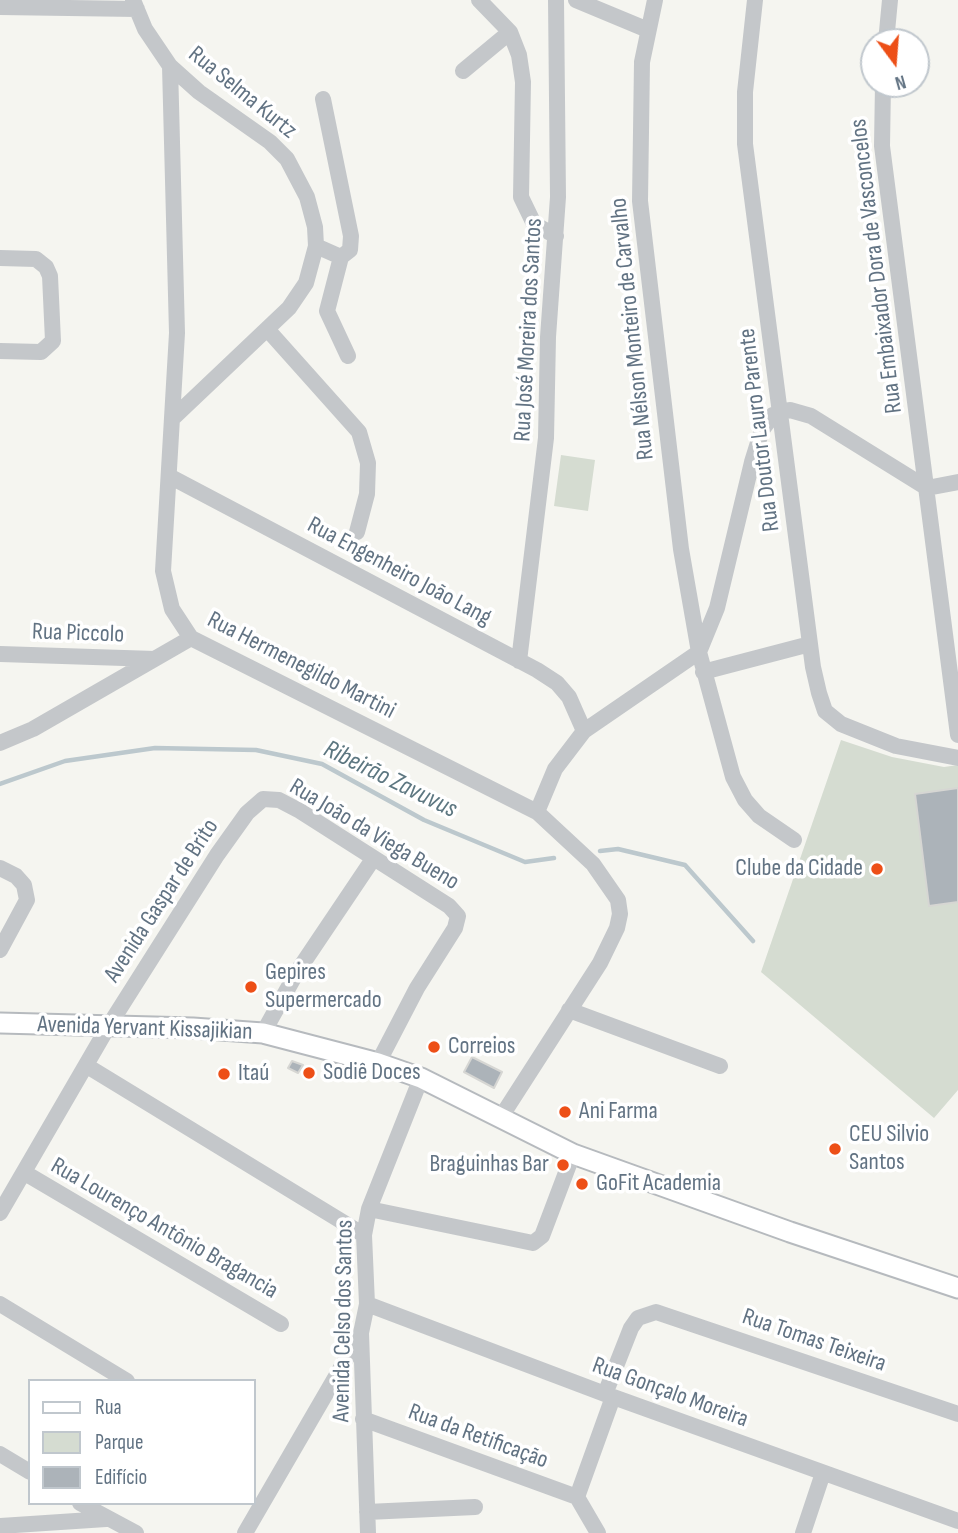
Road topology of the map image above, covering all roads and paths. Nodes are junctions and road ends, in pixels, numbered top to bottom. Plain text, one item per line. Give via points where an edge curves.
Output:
1 (479, 0) edge
2 (556, 0) edge
3 (576, 0) edge
4 (655, 0) edge
5 (755, 0) edge
6 (890, 0) edge
7 (135, 5) edge
8 (0, 7) edge
9 (887, 28) edge
10 (648, 30) junction
11 (510, 33) junction
12 (170, 66) junction
13 (463, 71) dead end
14 (883, 98) edge
15 (323, 99) dead end
16 (556, 236) junction
17 (316, 246) junction
18 (341, 257) junction
19 (0, 258) edge
20 (267, 329) junction
21 (0, 351) edge
22 (348, 356) dead end
23 (780, 411) junction
24 (172, 419) junction
25 (169, 476) junction
26 (958, 482) edge
27 (927, 488) junction
28 (357, 533) dead end
29 (191, 638) junction
30 (810, 644) junction
31 (699, 652) junction
32 (0, 654) edge
33 (155, 659) junction
34 (519, 661) junction
35 (704, 672) junction
36 (584, 732) junction
37 (958, 735) edge
38 (0, 743) edge
39 (958, 758) edge
40 (263, 799) joint
41 (537, 812) junction
42 (794, 840) dead end
43 (373, 859) junction
44 (0, 868) edge
45 (0, 950) edge
46 (569, 1010) junction
47 (0, 1023) edge
48 (108, 1027) junction
49 (263, 1033) junction
50 (378, 1063) junction
51 (87, 1066) junction
52 (720, 1066) dead end
53 (421, 1078) junction
54 (502, 1117) junction
55 (573, 1154) junction
56 (25, 1173) junction
57 (369, 1209) junction
58 (0, 1213) edge
59 (363, 1235) junction
60 (958, 1288) edge
61 (0, 1304) edge
62 (367, 1304) junction
63 (281, 1324) dead end
64 (361, 1333) junction
65 (124, 1379) edge
66 (609, 1396) junction
67 (958, 1414) edge
68 (363, 1419) junction
69 (0, 1454) edge
70 (28, 1471) edge
71 (823, 1473) junction
72 (577, 1497) junction
73 (83, 1505) edge
74 (475, 1507) dead end
75 (367, 1512) junction
76 (106, 1519) junction
77 (958, 1521) edge
78 (0, 1526) edge
79 (136, 1533) edge
80 (245, 1533) edge
81 (368, 1533) edge
82 (598, 1533) edge
83 (803, 1533) edge

1 - 11 street
2 - 16 street, Rua José Moreira dos Santos
3 - 10 street
4 - 10 street, Rua Nélson Monteiro de Carvalho
5 - 23 street, Rua Doutor Lauro Parente via 745,92 745,144
6 - 9 street
7 - 8 street
7 - 12 street, Rua Selma Kurtz
10 - 31 street, Rua Nélson Monteiro de Carvalho via 642,62 640,201 680,536
11 - 13 street
11 - 16 street via 523,82 521,197 534,224
12 - 17 street, Rua Selma Kurtz via 287,159 307,197
12 - 24 street, Rua Hermenegildo Martini via 177,322
14 - 27 street, Rua Embaixador Dora de Vasconcelos via 882,146
15 - 18 street via 351,236 350,250
16 - 34 street, Rua José Moreira dos Santos via 544,471
17 - 18 street
17 - 20 street, Rua Selma Kurtz via 306,283
18 - 22 street via 327,311
19 - 21 street via 36,259 46,267 53,341 41,352
20 - 24 street, Rua Selma Kurtz
20 - 28 street via 359,432 368,463 367,494
23 - 27 street via 811,416
23 - 30 street, Rua Doutor Lauro Parente
23 - 31 street via 762,430 716,608
24 - 25 street, Rua Hermenegildo Martini
25 - 29 street, Rua Hermenegildo Martini via 163,571 172,608
25 - 34 street, Rua Engenheiro João Lang
26 - 27 street
27 - 37 street, Rua Embaixador Dora de Vasconcelos
29 - 33 street
29 - 41 street, Rua Hermenegildo Martini
30 - 35 street
30 - 39 street, Rua Doutor Lauro Parente via 819,693 833,719 896,746
31 - 35 street, Rua Nélson Monteiro de Carvalho
31 - 36 street
32 - 33 street, Rua Piccolo
33 - 38 street
34 - 36 street, Rua Engenheiro João Lang via 557,683 569,696
35 - 42 street, Rua Nélson Monteiro de Carvalho via 733,777 745,800 759,816
36 - 41 street via 555,769
40 - 43 street, Rua João da Viega Bueno via 290,806
40 - 48 street, Avenida Gaspar de Brito via 217,855
41 - 46 street, Rua Hermenegildo Martini via 593,864 613,888 619,907 617,928
43 - 49 street via 297,972
43 - 50 street, Rua João da Viega Bueno via 456,912 455,928
44 - 45 street via 16,876 26,891 23,910
46 - 52 street
46 - 54 street, Rua Hermenegildo Martini
47 - 48 main road, Avenida Yervant Kissajikian
48 - 49 main road, Avenida Yervant Kissajikian
48 - 51 street, Avenida Gaspar de Brito
49 - 50 main road, Avenida Yervant Kissajikian
50 - 53 main road, Avenida Yervant Kissajikian
51 - 56 street, Avenida Gaspar de Brito
51 - 59 street
53 - 54 main road, Avenida Yervant Kissajikian
53 - 57 street, Avenida Celso dos Santos
54 - 55 main road, Avenida Yervant Kissajikian
55 - 57 street via 542,1236 533,1242
55 - 60 main road, Avenida Yervant Kissajikian
56 - 58 street, Avenida Gaspar de Brito
56 - 63 street, Rua Lourenço Antônio Bragancia
57 - 59 street, Avenida Celso dos Santos
59 - 62 street, Avenida Celso dos Santos
61 - 65 street
62 - 64 street, Avenida Celso dos Santos
62 - 66 street, Rua Gonçalo Moreira
64 - 68 street, Avenida Celso dos Santos
64 - 80 street
66 - 67 street, Rua Tomas Teixeira via 631,1328 638,1318 656,1311
66 - 71 street, Rua Gonçalo Moreira
66 - 72 street
68 - 72 street, Rua da Retificação
68 - 75 street, Avenida Celso dos Santos
69 - 70 street
71 - 77 street, Rua Gonçalo Moreira
71 - 83 street
72 - 82 street
73 - 76 street
74 - 75 street
75 - 81 street, Avenida Celso dos Santos
76 - 78 street
76 - 79 street

